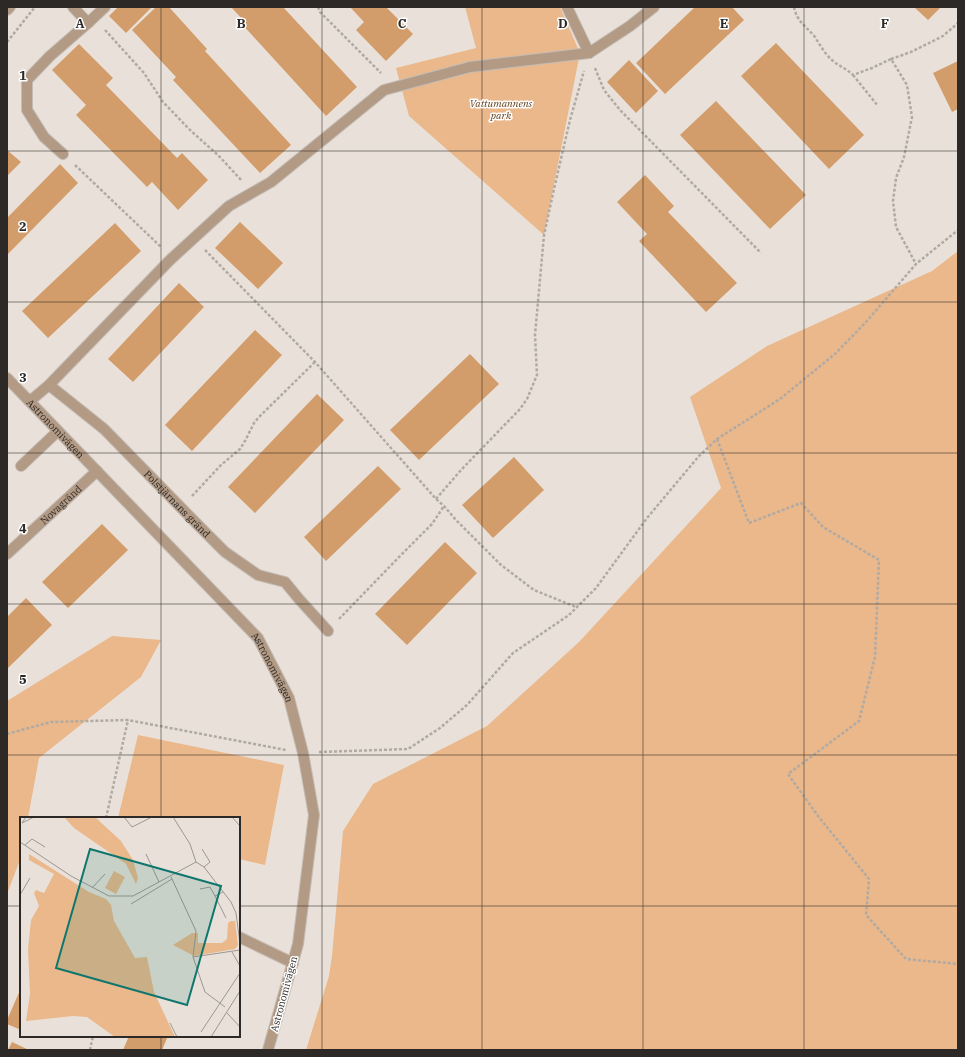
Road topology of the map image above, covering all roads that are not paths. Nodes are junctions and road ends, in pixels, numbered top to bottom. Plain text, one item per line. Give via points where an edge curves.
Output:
1 (10, 7) edge
2 (73, 7) edge
3 (105, 7) edge
4 (567, 7) edge
5 (654, 7) edge
6 (7, 10) edge
7 (88, 23) junction
8 (588, 53) junction
9 (63, 154) road end
10 (7, 378) edge
11 (49, 385) junction
12 (30, 401) junction
13 (58, 431) junction
14 (21, 466) dead end
15 (97, 471) junction
16 (7, 554) edge
17 (328, 631) road end
18 (240, 937) edge
19 (292, 963) junction
20 (268, 1050) edge

1 - 6 street
2 - 7 street
3 - 7 street
4 - 8 street
5 - 8 street
7 - 9 street via 27,80 27,110 44,137
8 - 11 street via 470,67 384,90 271,182 230,206 193,238
10 - 12 street, Astronomivägen
11 - 12 street
11 - 17 street, Polstjärnans gränd via 104,429 225,552 258,575 285,582
12 - 13 street, Astronomivägen
13 - 14 street
13 - 15 street, Astronomivägen
15 - 16 street, Novagränd
15 - 19 street, Astronomivägen via 258,638 289,698 303,753 314,815 298,944
18 - 19 street
19 - 20 street, Astronomivägen

